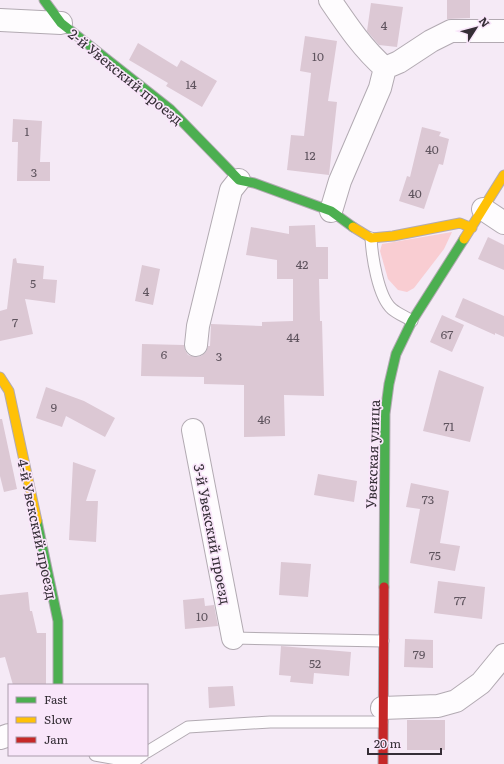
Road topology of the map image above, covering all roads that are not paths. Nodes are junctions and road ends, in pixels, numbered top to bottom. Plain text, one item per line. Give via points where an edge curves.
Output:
1 (44, 0) edge
2 (330, 0) edge
3 (0, 20) edge
4 (61, 23) junction
5 (504, 30) edge
6 (386, 68) junction
7 (504, 175) edge
8 (239, 180) junction
9 (483, 209) junction
10 (331, 211) junction
11 (504, 223) edge
12 (472, 228) junction
13 (370, 238) junction
14 (412, 320) junction
15 (196, 346) dead end
16 (0, 377) edge
17 (193, 430) dead end
18 (233, 638) joint
19 (383, 641) junction
20 (504, 655) edge
21 (58, 684) edge
22 (382, 715) junction
23 (148, 751) edge
24 (100, 756) edge
25 (142, 756) edge
26 (383, 764) edge

1 - 4 street, 2-й Увекский проезд
2 - 6 street via 358,41
3 - 4 street, 2-й Увекский проезд
4 - 8 street, 2-й Увекский проезд via 170,109
5 - 6 street via 451,31
6 - 10 street via 340,181
7 - 9 street, Увекская улица
8 - 10 street
8 - 15 street via 231,190 198,326
9 - 11 street
9 - 12 street, Увекская улица
10 - 13 street
12 - 13 street via 460,223
12 - 14 street, Увекская улица
13 - 14 lane via 381,293 392,309
14 - 19 street, Увекская улица via 396,354 385,414
16 - 21 street, 4-й Увекский проезд via 9,390 58,621
17 - 18 street, 3-й Увекский проезд
18 - 19 lane
19 - 22 street, Увекская улица
20 - 22 street via 480,684 456,701
22 - 23 lane via 188,727
22 - 26 street, Увекская улица
24 - 25 lane via 133,762

